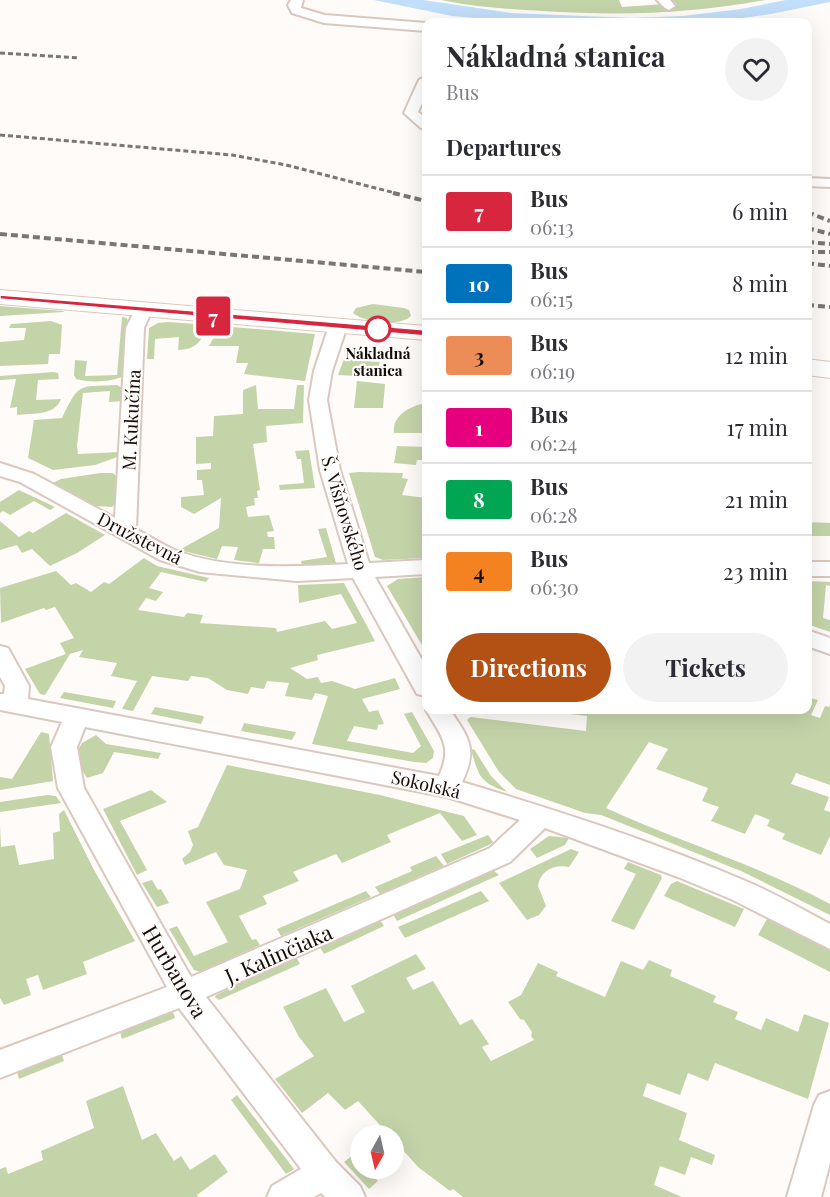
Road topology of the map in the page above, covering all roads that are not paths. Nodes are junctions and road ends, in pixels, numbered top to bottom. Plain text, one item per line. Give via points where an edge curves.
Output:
1 (297, 0) edge
2 (422, 27) edge
3 (422, 89) edge
4 (422, 122) edge
5 (812, 182) edge
6 (830, 183) edge
7 (0, 297) edge
8 (143, 310) junction
9 (338, 326) junction
10 (422, 333) edge
11 (812, 368) edge
12 (830, 370) edge
13 (0, 469) edge
14 (125, 532) junction
15 (422, 567) edge
16 (812, 569) edge
17 (830, 569) edge
18 (361, 572) junction
19 (812, 640) edge
20 (830, 646) edge
21 (0, 654) edge
22 (422, 681) edge
23 (8, 703) edge
24 (440, 714) edge
25 (77, 716) junction
26 (447, 787) junction
27 (541, 816) junction
28 (830, 937) edge
29 (185, 993) junction
30 (0, 1064) edge
31 (830, 1105) edge
32 (324, 1173) junction
33 (284, 1197) edge
34 (348, 1197) edge
35 (804, 1197) edge

1 - 2 street via 296,10 317,18
3 - 4 street via 411,113
5 - 6 street
7 - 8 street
8 - 9 street
8 - 14 street, M. Kukučína via 135,328
9 - 10 street
9 - 18 street, Š. Višňovského via 319,390 319,414 337,498
11 - 12 street
13 - 14 street, Družstevná via 27,478
14 - 18 street, Družstevná via 168,555 208,567 280,574
15 - 18 street, Družstevná
16 - 17 street
18 - 22 street, Š. Višňovského
19 - 20 street
21 - 23 street via 17,686
23 - 25 street, Sokolská
24 - 26 street via 460,750 460,762
25 - 26 street, Sokolská
25 - 29 street, Hurbanova via 64,747 71,788
26 - 27 street, Sokolská
27 - 28 street, Sokolská via 741,891
27 - 29 street, J. Kalinčiaka via 500,855
29 - 30 street, J. Kalinčiaka
29 - 32 street, Hurbanova
31 - 35 street
32 - 33 street
32 - 34 street, Hurbanova

